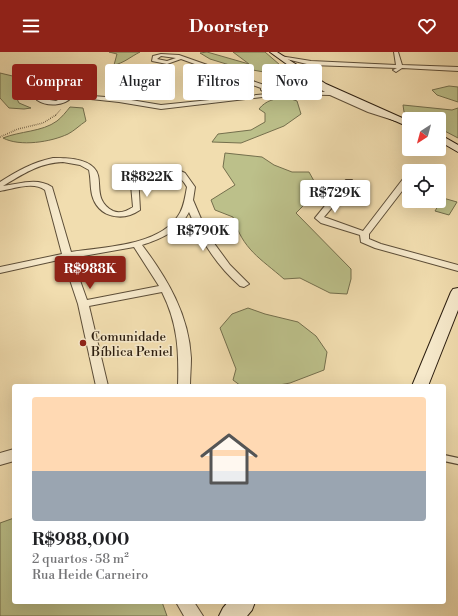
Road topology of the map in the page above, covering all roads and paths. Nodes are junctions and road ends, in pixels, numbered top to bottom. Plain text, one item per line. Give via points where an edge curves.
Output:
1 (273, 52) edge
2 (396, 52) edge
3 (177, 56) junction
4 (280, 57) junction
5 (170, 62) junction
6 (202, 64) joint
7 (286, 64) edge
8 (400, 66) junction
9 (352, 68) dead end
10 (458, 69) edge
11 (322, 86) edge
12 (322, 90) edge
13 (322, 94) edge
14 (330, 94) junction
15 (105, 99) edge
16 (42, 100) edge
17 (64, 100) edge
18 (113, 100) edge
19 (227, 100) edge
20 (59, 102) junction
21 (400, 120) joint
22 (0, 137) edge
23 (446, 141) edge
24 (458, 148) edge
25 (349, 182) dead end
26 (0, 185) edge
27 (402, 186) edge
28 (0, 189) edge
29 (189, 201) junction
30 (364, 235) junction
31 (136, 244) junction
32 (67, 256) junction
33 (458, 268) edge
34 (0, 270) edge
35 (244, 284) dead end
36 (165, 288) junction
37 (458, 292) edge
38 (83, 304) junction
39 (102, 384) edge
40 (184, 384) edge
41 (421, 384) edge
42 (12, 456) edge
43 (446, 458) edge
44 (0, 459) edge
45 (458, 461) edge
46 (185, 604) edge
47 (242, 604) edge
48 (194, 616) edge
49 (231, 616) edge

1 - 4 main road
2 - 8 street
3 - 5 street via 179,60
3 - 5 street via 161,55 154,58 158,62
3 - 6 street
4 - 7 main road
4 - 8 street via 311,63
5 - 6 street
8 - 9 street via 397,70
8 - 10 street
11 - 21 main road
12 - 14 street
13 - 14 street
14 - 21 street via 370,112
15 - 20 street
16 - 20 street
17 - 20 street
18 - 19 street via 161,107
20 - 22 path via 63,106 49,121 21,128
23 - 24 main road
25 - 30 street via 319,218
26 - 29 street via 32,165 45,161 69,161 91,168 96,196 102,208 114,215 128,214 137,208 134,174 144,169 162,169 179,173 191,187
27 - 30 street
28 - 32 street via 35,184 48,188
29 - 31 street via 176,224 157,236
29 - 35 street via 198,227 225,268
30 - 33 street via 366,242
31 - 32 street
31 - 36 street via 155,268
32 - 34 street
32 - 38 street
36 - 38 street
36 - 40 street via 183,335 186,356
37 - 41 main road
38 - 39 street
42 - 44 street
43 - 45 lane
46 - 48 street
47 - 49 main road

